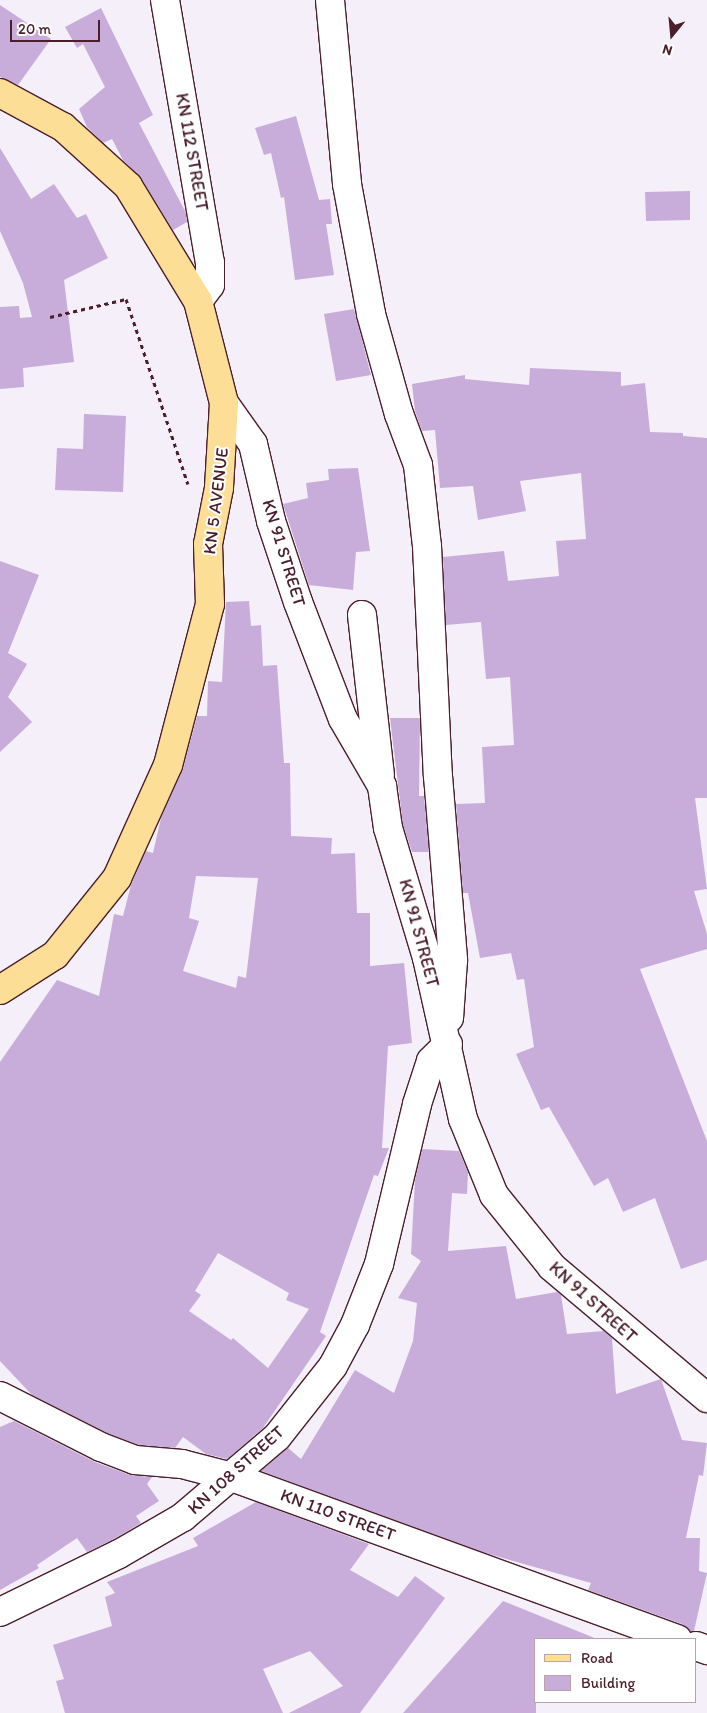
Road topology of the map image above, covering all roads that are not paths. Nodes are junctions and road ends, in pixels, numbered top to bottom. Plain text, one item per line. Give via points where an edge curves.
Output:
1 (166, 0) edge
2 (330, 0) edge
3 (0, 93) edge
4 (198, 301) junction
5 (224, 403) junction
6 (362, 615) dead end
7 (382, 786) junction
8 (0, 990) edge
9 (448, 1044) junction
10 (0, 1396) edge
11 (707, 1398) edge
12 (232, 1477) junction
13 (0, 1612) edge
14 (674, 1638) edge

1 - 4 street, KN 112 STREET via 210,263 210,285
2 - 9 street via 347,184 371,314 399,414 418,465 427,546 438,776 453,960
3 - 4 main road, KN 5 AVENUE via 63,127 128,186
4 - 5 main road, KN 5 AVENUE
5 - 7 street, KN 91 STREET via 253,444 271,521 298,602 343,719
5 - 8 main road, KN 5 AVENUE via 219,488 208,544 210,604 168,765 117,878 55,955
6 - 7 street
7 - 9 street, KN 91 STREET via 388,828 412,901
9 - 11 street, KN 91 STREET via 463,1119 494,1195 552,1267
9 - 12 street, KN 108 STREET via 432,1061 417,1104 379,1264 355,1325 333,1366 277,1437
10 - 12 street, KN 110 STREET via 101,1447 136,1460 182,1464
12 - 13 street, KN 108 STREET via 183,1517 119,1554
12 - 14 street, KN 110 STREET

